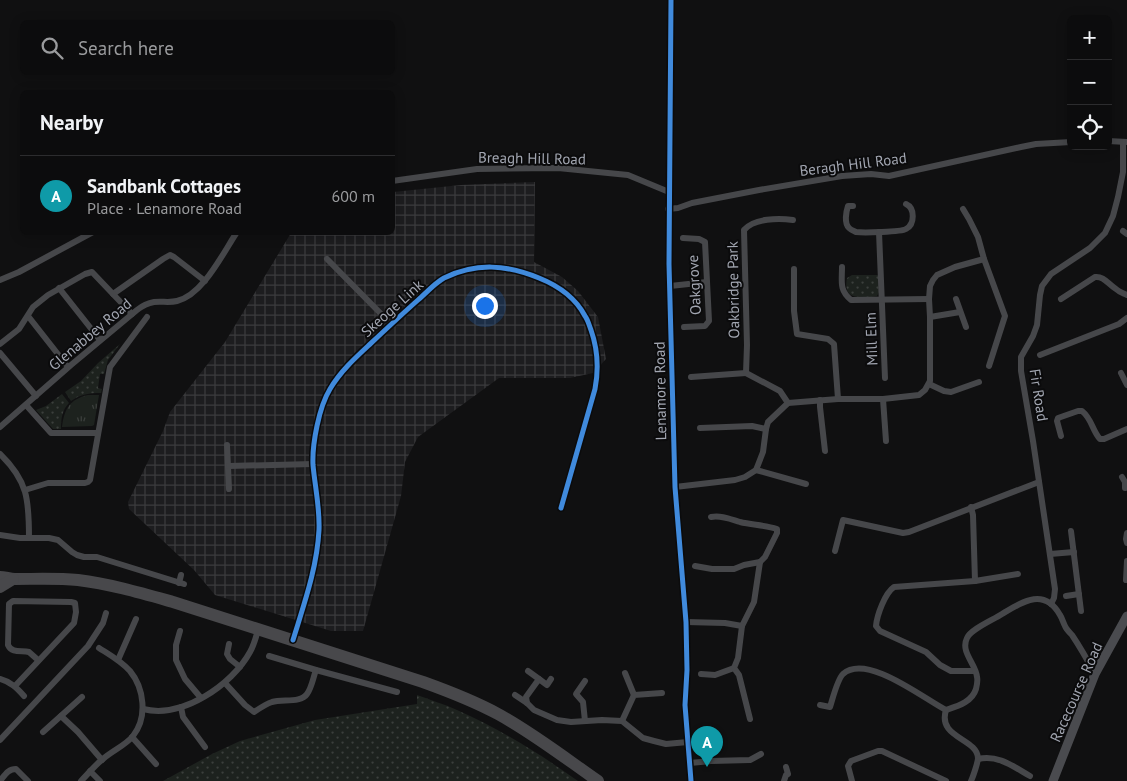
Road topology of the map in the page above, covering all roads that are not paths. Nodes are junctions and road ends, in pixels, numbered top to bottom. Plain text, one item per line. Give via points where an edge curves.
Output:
1 (671, 0) edge
2 (1112, 141) edge
3 (1067, 142) edge
4 (1125, 142) edge
5 (395, 181) edge
6 (669, 192) junction
7 (906, 204) dead end
8 (854, 206) dead end
9 (963, 208) dead end
10 (668, 209) junction
11 (793, 220) dead end
12 (879, 232) junction
13 (87, 235) edge
14 (236, 235) edge
15 (684, 238) dead end
16 (327, 259) dead end
17 (984, 259) junction
18 (842, 267) dead end
19 (794, 269) dead end
20 (0, 280) edge
21 (205, 281) junction
22 (707, 282) junction
23 (670, 286) junction
24 (59, 288) junction
25 (113, 294) junction
26 (1127, 295) edge
27 (928, 299) junction
28 (956, 299) dead end
29 (1061, 299) dead end
30 (882, 300) junction
31 (960, 312) junction
32 (132, 314) junction
33 (28, 316) junction
34 (930, 316) junction
35 (147, 318) dead end
36 (1127, 318) edge
37 (391, 324) junction
38 (966, 326) dead end
39 (684, 327) dead end
40 (100, 340) junction
41 (0, 344) edge
42 (0, 353) edge
43 (1040, 355) dead end
44 (989, 366) dead end
45 (68, 367) junction
46 (746, 372) junction
47 (1121, 373) dead end
48 (691, 377) dead end
49 (885, 378) dead end
50 (979, 382) dead end
51 (929, 384) junction
52 (1127, 385) edge
53 (36, 396) junction
54 (838, 399) junction
55 (883, 399) junction
56 (820, 400) junction
57 (788, 403) junction
58 (26, 405) junction
59 (2, 422) edge
60 (700, 428) dead end
61 (766, 429) junction
62 (1127, 429) edge
63 (98, 433) junction
64 (1061, 436) dead end
65 (886, 441) dead end
66 (227, 445) dead end
67 (825, 451) dead end
68 (0, 454) edge
69 (313, 464) junction
70 (228, 466) junction
71 (756, 470) junction
72 (1039, 482) junction
73 (806, 484) dead end
74 (675, 487) junction
75 (229, 489) dead end
76 (25, 490) junction
77 (560, 508) dead end
78 (971, 508) junction
79 (712, 517) dead end
80 (1071, 531) dead end
81 (1127, 533) edge
82 (0, 536) edge
83 (28, 538) junction
84 (1127, 543) edge
85 (835, 551) dead end
86 (1074, 552) junction
87 (1050, 554) junction
88 (1127, 561) edge
89 (760, 562) junction
90 (695, 566) dead end
91 (1018, 574) dead end
92 (181, 575) dead end
93 (0, 577) edge
94 (13, 580) junction
95 (975, 580) junction
96 (1126, 580) edge
97 (0, 587) edge
98 (1079, 594) junction
99 (1066, 596) dead end
100 (1051, 604) junction
101 (1081, 611) dead end
102 (106, 613) dead end
103 (1127, 616) edge
104 (136, 620) dead end
105 (686, 622) junction
106 (742, 626) junction
107 (258, 630) junction
108 (180, 631) dead end
109 (293, 640) junction
110 (229, 644) dead end
111 (99, 648) dead end
112 (269, 656) dead end
113 (38, 660) junction
114 (118, 660) junction
115 (240, 667) junction
116 (734, 668) junction
117 (316, 670) junction
118 (528, 671) dead end
119 (975, 672) junction
120 (625, 673) dead end
121 (701, 674) dead end
122 (1095, 674) junction
123 (0, 678) edge
124 (539, 679) junction
125 (551, 680) dead end
126 (585, 681) dead end
127 (225, 683) junction
128 (14, 686) junction
129 (397, 692) dead end
130 (662, 693) dead end
131 (515, 695) dead end
132 (634, 695) junction
133 (24, 696) dead end
134 (82, 697) dead end
135 (201, 698) junction
136 (527, 702) junction
137 (820, 705) dead end
138 (181, 707) junction
139 (143, 709) junction
140 (946, 710) junction
141 (61, 716) junction
142 (750, 719) dead end
143 (586, 721) junction
144 (622, 721) junction
145 (44, 732) dead end
146 (132, 737) junction
147 (0, 740) edge
148 (688, 742) junction
149 (205, 747) dead end
150 (761, 754) dead end
151 (978, 759) junction
152 (102, 760) junction
153 (690, 763) junction
154 (156, 764) dead end
155 (786, 767) dead end
156 (90, 771) junction
157 (1030, 776) dead end
158 (0, 781) edge
159 (28, 781) edge
160 (81, 781) edge
161 (100, 781) edge
162 (598, 781) edge
163 (691, 781) edge
164 (784, 781) edge
165 (852, 781) edge
166 (946, 781) edge
167 (971, 781) edge
168 (1053, 781) edge

1 - 6 street, Lenamore Road
2 - 4 street
3 - 10 street, Beragh Hill Road via 1013,148 889,176 842,176
4 - 72 street, Fir Road via 1118,197 1105,234 1051,274 1042,286 1035,330 1021,357
5 - 6 street, Breagh Hill Road via 477,169 558,168 628,175
6 - 10 street, Lenamore Road
7 - 12 street via 912,207 911,225 902,231
8 - 12 street via 848,206 846,222 849,228 854,232
9 - 17 street via 978,237
10 - 23 street, Lenamore Road
11 - 46 street, Oakbridge Park via 761,221 744,230
12 - 30 street, Mill Elm
13 - 20 street
14 - 21 street, Glenabbey Road
15 - 22 street, Oakgrove via 705,242
16 - 37 street
17 - 27 street via 938,275 930,286
17 - 44 street via 1005,316
18 - 30 street, Mill Elm via 842,286 851,300
19 - 54 street via 797,334 828,339 834,344
21 - 25 street via 170,256
21 - 32 street, Glenabbey Road via 182,300 149,303
22 - 23 street
22 - 39 street, Oakgrove via 709,321 705,326
23 - 74 street, Lenamore Road
24 - 25 street via 92,272
24 - 33 street via 33,307
24 - 40 street
25 - 32 street
26 - 29 street via 1099,276
27 - 30 street, Mill Elm
27 - 34 street
28 - 31 street
30 - 49 street, Mill Elm
31 - 34 street
31 - 38 street
32 - 40 street, Glenabbey Road
33 - 41 street
33 - 45 street
34 - 51 street
35 - 63 street via 111,364
36 - 43 street
37 - 69 street, Skeoge Link via 347,366 330,390 316,433
37 - 77 street, Skeoge Link via 442,279 474,268 497,267 524,272 553,284 572,297 586,317 593,336 598,373
40 - 45 street, Glenabbey Road
42 - 53 street
45 - 53 street, Glenabbey Road
46 - 48 street
46 - 57 street via 780,391
47 - 52 street
50 - 51 street via 951,392
51 - 55 street via 919,395
53 - 58 street, Glenabbey Road
54 - 55 street
54 - 56 street
55 - 65 street
56 - 57 street
56 - 67 street
57 - 61 street via 768,422
58 - 59 street, Glenabbey Road
58 - 63 street via 51,433
60 - 61 street via 752,426
61 - 71 street via 763,452
62 - 64 street via 1100,439 1088,415 1078,411 1058,418
63 - 76 street via 88,482 48,483
66 - 70 street
68 - 76 street
69 - 70 street
69 - 109 street, Skeoge Link via 319,529 311,584
70 - 75 street
71 - 73 street
71 - 74 street via 735,480
72 - 78 street
72 - 87 street, Fir Road
74 - 105 street, Lenamore Road
76 - 83 street
78 - 85 street via 909,532 843,520
78 - 95 street
79 - 89 street via 777,529
80 - 86 street
81 - 84 street
82 - 83 street
83 - 92 street via 58,540 78,555 97,557 182,583
86 - 87 street
86 - 98 street
87 - 100 street, Fir Road via 1055,589
88 - 96 street
89 - 90 street via 734,569
89 - 106 street via 754,602
91 - 95 street
93 - 94 highway
94 - 97 highway
94 - 107 highway via 45,578 100,583 173,602
95 - 119 street via 894,586 889,590 876,626 880,631 926,652 951,671
98 - 99 street
98 - 101 street
100 - 119 street via 1046,600 1027,600 967,636 968,657
100 - 122 street
102 - 147 street via 88,646
103 - 122 street, Racecourse Road
104 - 114 street
105 - 106 street
105 - 148 street, Lenamore Road
106 - 116 street
107 - 109 highway
107 - 115 street via 252,650
108 - 135 street via 176,660 184,679
109 - 162 highway via 423,682 498,713
110 - 115 street via 227,654
111 - 114 street
112 - 117 street
113 - 113 street via 29,652 10,649 9,604 13,601 75,603 74,623
113 - 128 street
114 - 139 street via 138,683
115 - 127 street
116 - 121 street via 715,675
116 - 142 street via 739,675
117 - 127 street via 306,695 300,699 271,702 254,712
117 - 129 street
118 - 124 street
119 - 140 street via 978,678 975,692 968,701
120 - 132 street
122 - 168 street, Racecourse Road
123 - 128 street
124 - 125 street via 547,685
124 - 136 street via 526,697
126 - 143 street via 576,694 584,702
127 - 135 street
128 - 133 street
130 - 132 street
131 - 136 street
132 - 144 street
134 - 141 street
135 - 138 street
136 - 143 street via 534,710 557,720
137 - 140 street via 830,707 843,674 858,669 880,673
138 - 139 street via 152,712
138 - 149 street via 183,717
139 - 146 street
140 - 151 street via 944,715 948,727 972,747
141 - 145 street
141 - 152 street
143 - 144 street
144 - 148 street via 643,738 666,744
146 - 152 street
146 - 154 street
148 - 153 street, Lenamore Road
150 - 153 street via 750,760
151 - 157 street via 997,758
151 - 167 street
152 - 156 street
153 - 163 street, Lenamore Road
155 - 164 street via 788,774
156 - 160 street
156 - 161 street
158 - 159 street via 11,769 16,769
165 - 166 street via 848,766 851,761 882,752

